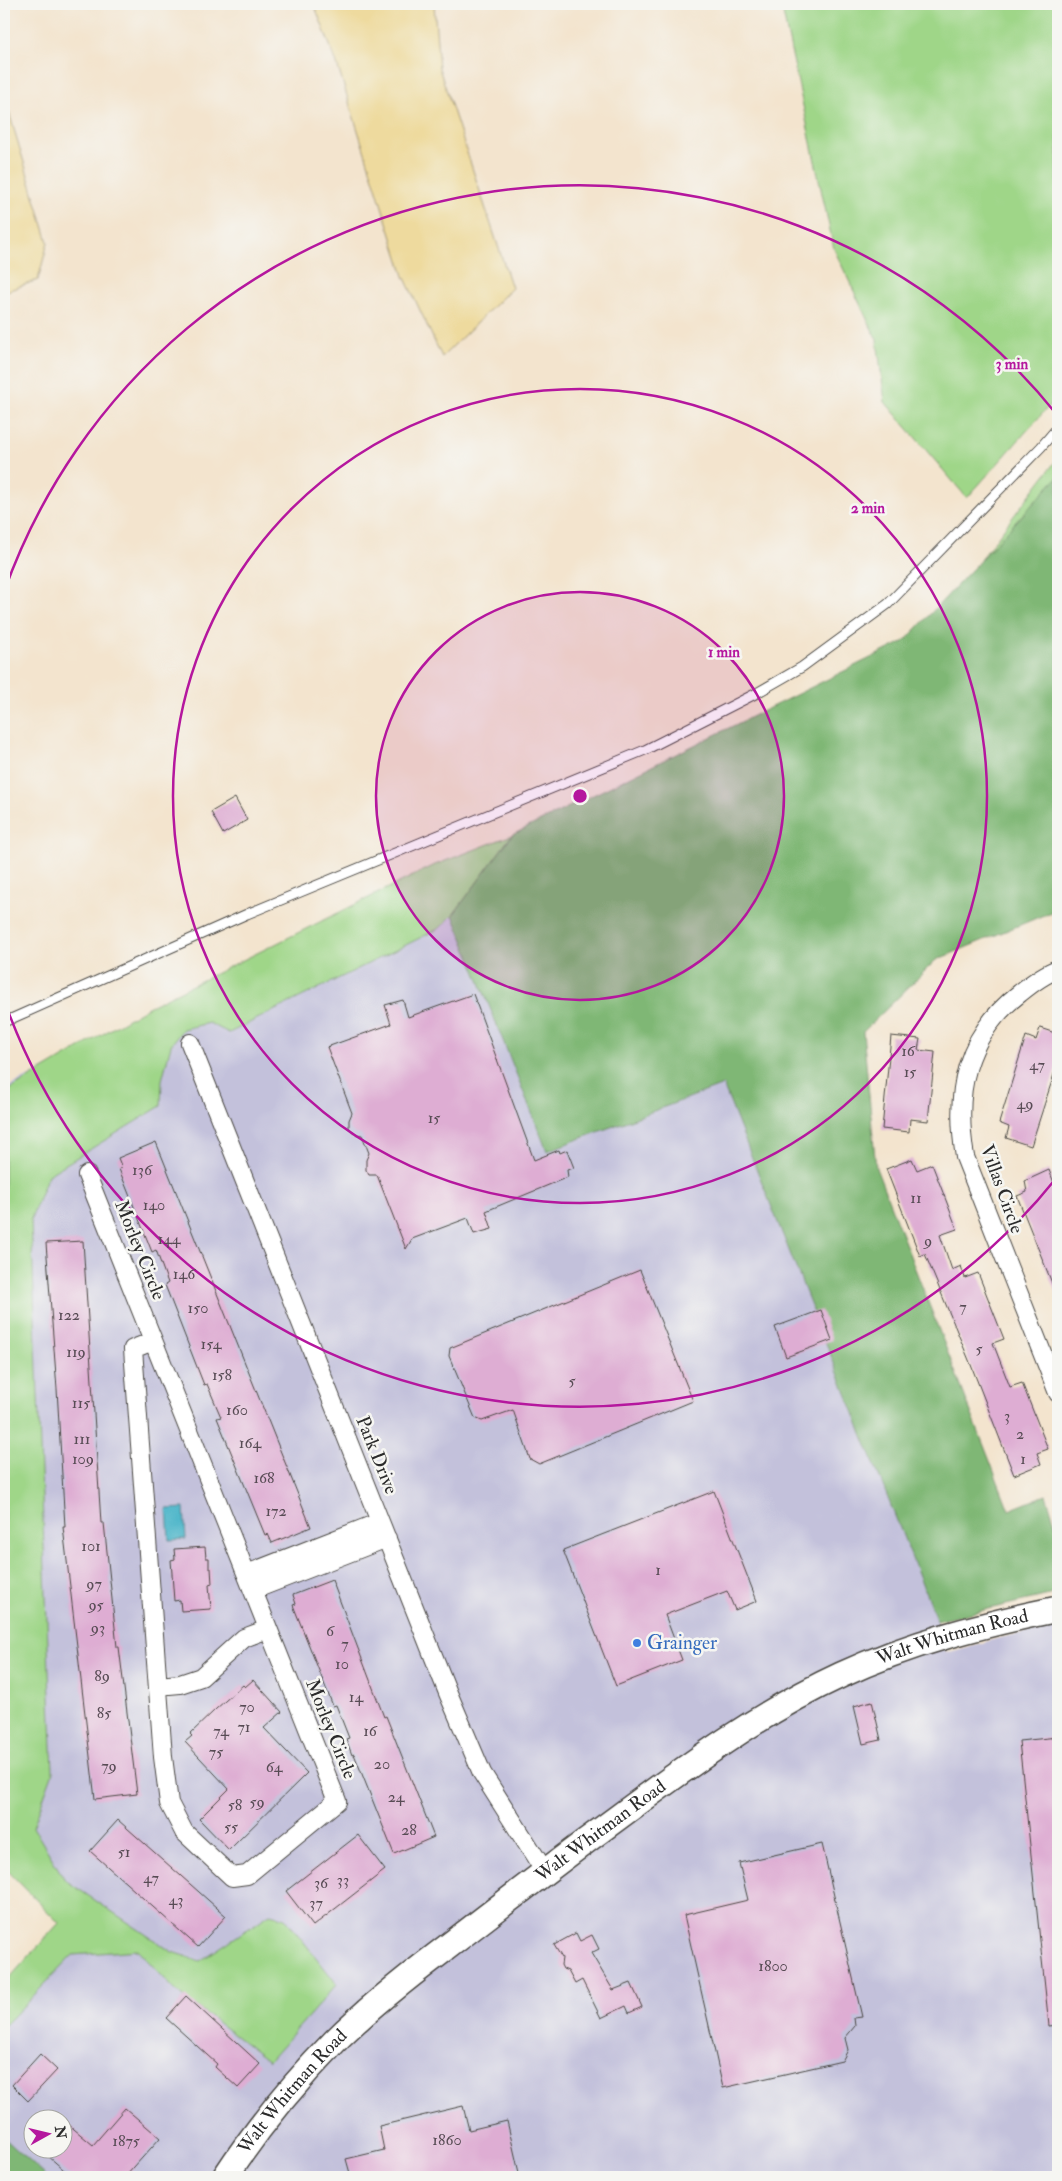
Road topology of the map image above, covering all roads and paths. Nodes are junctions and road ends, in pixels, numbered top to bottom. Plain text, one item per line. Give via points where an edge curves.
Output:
1 (1058, 427) edge
2 (1058, 969) edge
3 (4, 1022) edge
4 (190, 1043) dead end
5 (87, 1175) dead end
6 (153, 1341) junction
7 (1051, 1353) edge
8 (1058, 1393) edge
9 (383, 1530) junction
10 (250, 1582) junction
11 (1058, 1609) edge
12 (268, 1629) junction
13 (158, 1686) junction
14 (545, 1872) junction
15 (225, 2177) edge

1 - 3 lane via 888,604 802,667 755,694 645,750 247,914
2 - 7 street, Villas Circle via 1008,1002 986,1026 972,1053 960,1106 965,1157
4 - 9 street, Park Drive
5 - 6 street, Morley Circle
6 - 10 street, Morley Circle
6 - 13 street, Morley Circle via 133,1349
7 - 8 street, Villas Circle
9 - 10 street
9 - 14 street, Park Drive via 482,1773
10 - 12 street, Morley Circle
11 - 14 main road, Walt Whitman Road via 949,1634 884,1657 800,1696 735,1733
12 - 13 street via 244,1638 201,1677 180,1684
12 - 13 street, Morley Circle via 337,1801 247,1875 232,1877 225,1871 184,1832 169,1803
14 - 15 main road, Walt Whitman Road via 386,1994 335,2041 276,2107

